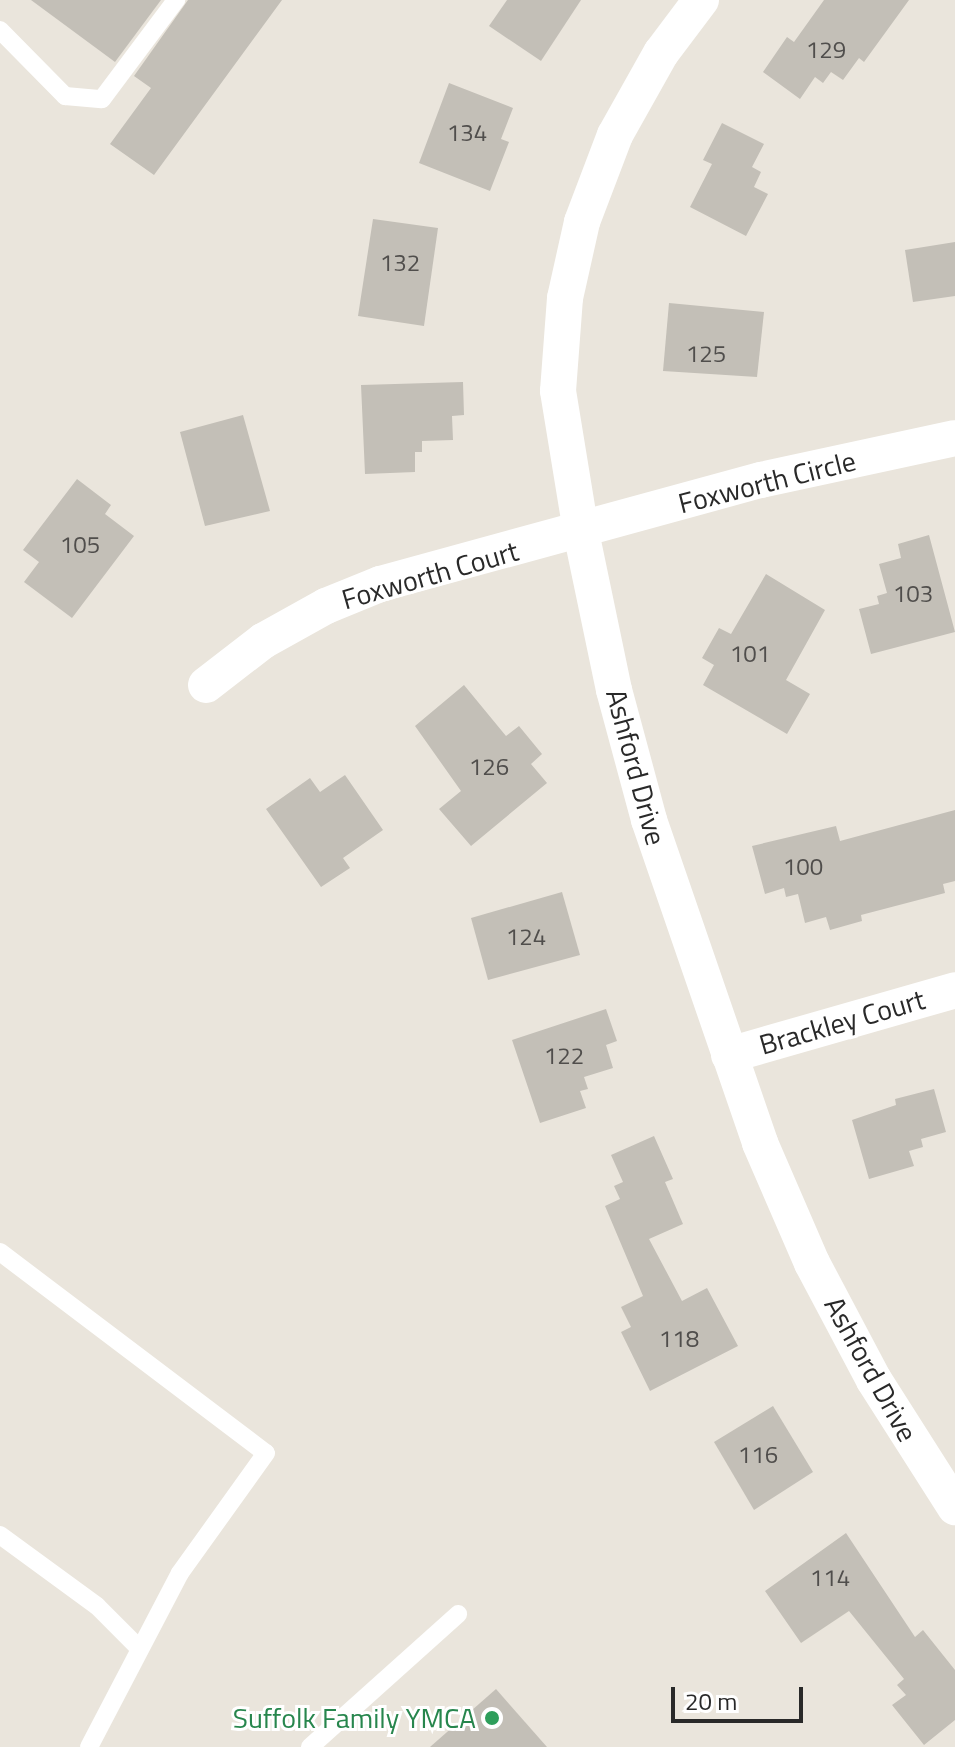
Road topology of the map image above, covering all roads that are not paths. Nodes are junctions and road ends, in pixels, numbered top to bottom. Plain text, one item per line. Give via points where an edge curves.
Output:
1 (176, 0) edge
2 (701, 0) edge
3 (0, 30) edge
4 (955, 438) edge
5 (581, 532) junction
6 (206, 685) dead end
7 (955, 990) edge
8 (729, 1055) junction
9 (0, 1252) edge
10 (955, 1507) edge
11 (0, 1535) edge
12 (458, 1614) dead end
13 (138, 1647) junction
14 (89, 1747) edge
15 (310, 1747) edge

1 - 3 lane via 102,99 65,96
2 - 5 street, Ashford Drive via 661,53 615,135 582,222 565,298 558,391
4 - 5 street, Foxworth Circle via 761,480
5 - 6 street, Foxworth Court via 380,584 340,600 263,641
5 - 8 street, Ashford Drive via 614,690 649,820
7 - 8 street, Brackley Court
8 - 10 street, Ashford Drive via 812,1263 874,1380
9 - 13 lane via 266,1453 180,1573
11 - 13 lane via 97,1606
12 - 15 lane
13 - 14 lane

